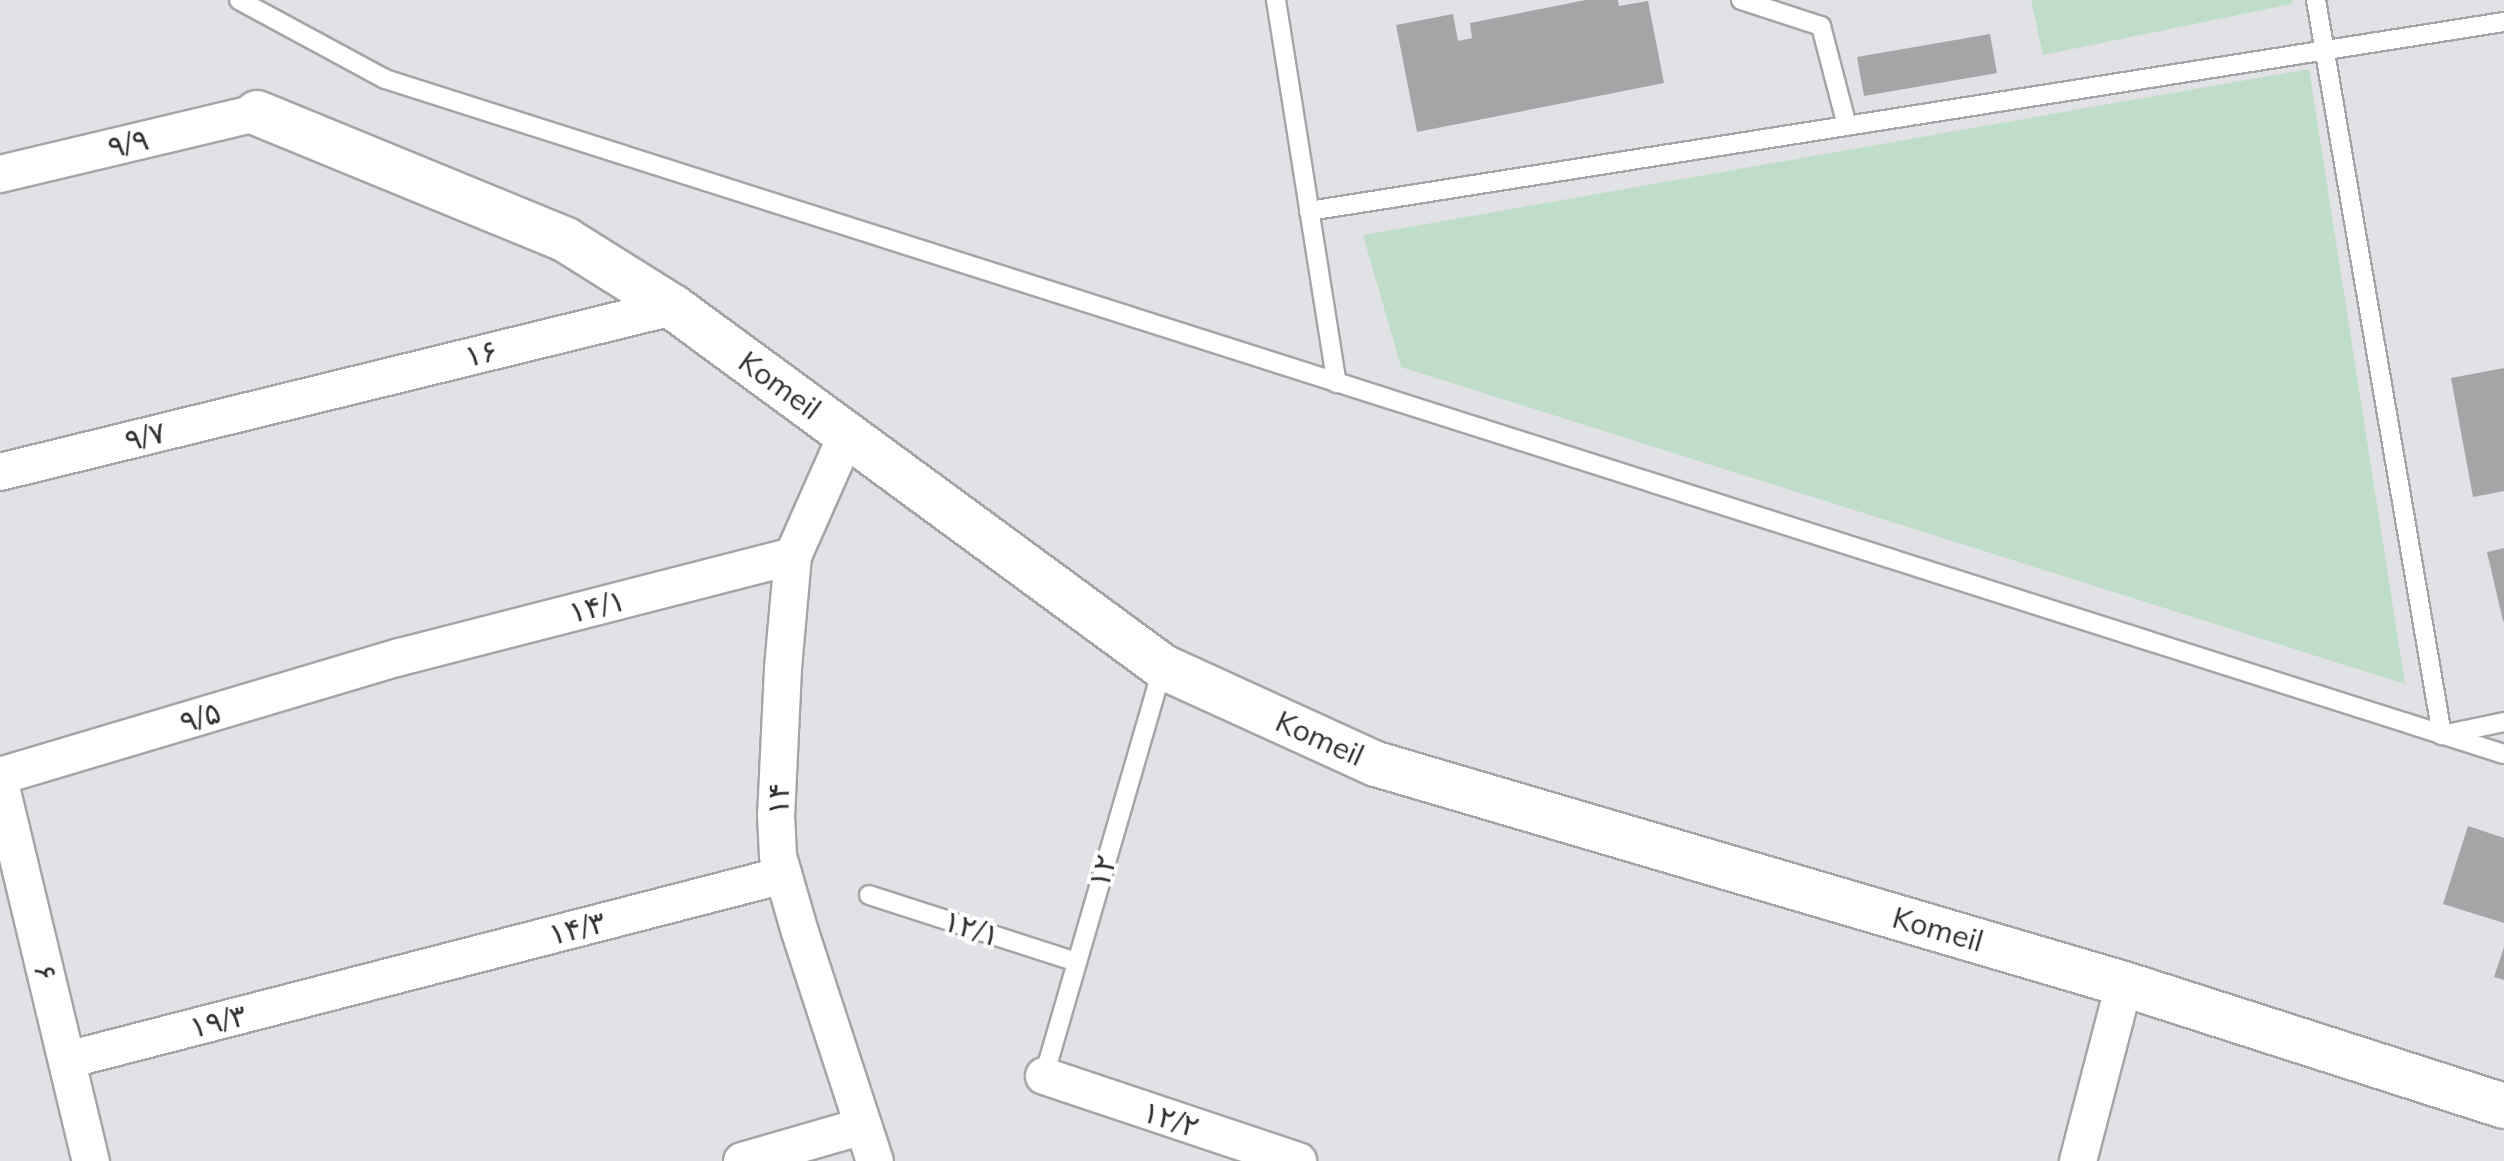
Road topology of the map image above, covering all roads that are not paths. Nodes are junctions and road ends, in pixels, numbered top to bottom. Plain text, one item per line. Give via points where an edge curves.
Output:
1 (239, 0) edge
2 (1276, 0) edge
3 (1741, 0) edge
4 (2316, 0) edge
5 (2504, 22) edge
6 (2324, 49) junction
7 (257, 113) joint
8 (1847, 126) junction
9 (0, 174) edge
10 (1309, 211) junction
11 (673, 307) junction
12 (1337, 383) junction
13 (289, 399) joint
14 (847, 434) junction
15 (0, 472) edge
16 (793, 556) junction
17 (400, 657) joint
18 (1163, 667) junction
19 (2504, 722) edge
20 (2442, 735) junction
21 (2504, 754) edge
22 (0, 776) edge
23 (0, 783) edge
24 (784, 875) junction
25 (869, 895) dead end
26 (15, 910) edge
27 (1076, 962) junction
28 (370, 982) joint
29 (2124, 984) junction
30 (67, 1060) junction
31 (1044, 1076) joint
32 (2504, 1106) edge
33 (863, 1126) junction
34 (91, 1161) edge
35 (742, 1161) edge
36 (875, 1161) edge
37 (1298, 1161) edge
38 (2078, 1161) edge

1 - 12 lane via 385,79
2 - 10 lane
3 - 8 lane via 1821,26
4 - 6 lane
5 - 6 lane
6 - 8 lane
6 - 20 lane
7 - 9 street, ۹/۹
7 - 11 street, Komeil via 566,240
8 - 10 lane
10 - 12 lane
11 - 13 street, ۱۶
11 - 14 street, Komeil
12 - 20 lane
13 - 15 street, ۹/۷
14 - 16 street, ۱۴
14 - 18 street, Komeil
16 - 17 street, ۱۴/۱
16 - 24 street, ۱۴ via 776,815
17 - 22 street, ۹/۵
18 - 27 lane, ۱۲
18 - 29 street, Komeil via 1376,764
19 - 20 lane
20 - 21 lane
23 - 26 street, ۶
24 - 28 street, ۱۴/۳
24 - 33 street, ۱۴
25 - 27 lane, ۱۲/۱
26 - 30 street, ۶
27 - 31 lane, ۱۲
28 - 30 street, ۱۹/۳
29 - 32 street, Komeil
29 - 38 street
30 - 34 street, ۶
31 - 37 street, ۱۲/۲
33 - 35 street
33 - 36 street, ۱۴

